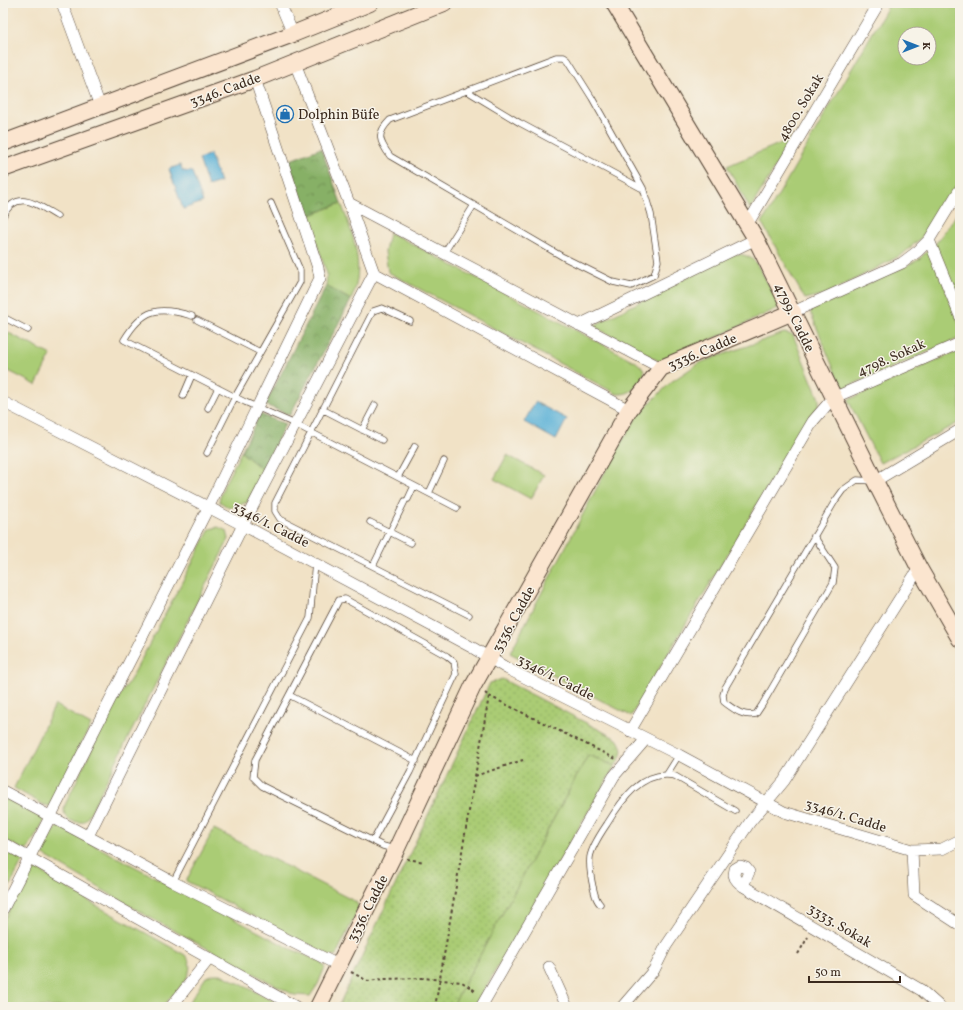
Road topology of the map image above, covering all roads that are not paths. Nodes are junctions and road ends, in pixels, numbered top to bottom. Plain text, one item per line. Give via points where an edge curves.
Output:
1 (62, 3) edge
2 (280, 3) edge
3 (370, 3) edge
4 (444, 3) edge
5 (614, 3) edge
6 (879, 3) edge
7 (293, 34) junction
8 (295, 63) junction
9 (254, 79) junction
10 (467, 91) junction
11 (100, 106) junction
12 (3, 142) edge
13 (3, 169) edge
14 (643, 188) junction
15 (960, 189) edge
16 (271, 203) dead end
17 (349, 203) junction
18 (474, 205) junction
19 (3, 216) edge
20 (57, 216) dead end
21 (747, 225) junction
22 (756, 239) junction
23 (929, 240) junction
24 (444, 253) junction
25 (374, 273) junction
26 (793, 312) junction
27 (960, 316) edge
28 (3, 317) edge
29 (410, 321) dead end
30 (579, 325) junction
31 (28, 330) dead end
32 (960, 343) edge
33 (260, 352) junction
34 (661, 368) junction
35 (192, 375) junction
36 (218, 388) junction
37 (183, 396) dead end
38 (235, 396) junction
39 (834, 398) junction
40 (3, 402) edge
41 (375, 405) dead end
42 (256, 406) junction
43 (208, 408) dead end
44 (322, 409) junction
45 (629, 410) junction
46 (295, 424) junction
47 (362, 430) junction
48 (960, 430) edge
49 (310, 432) junction
50 (382, 440) dead end
51 (415, 446) dead end
52 (207, 453) dead end
53 (444, 461) dead end
54 (398, 477) junction
55 (875, 482) junction
56 (414, 486) junction
57 (429, 493) junction
58 (208, 508) junction
59 (457, 508) dead end
60 (370, 522) dead end
61 (243, 525) junction
62 (390, 532) junction
63 (814, 536) junction
64 (411, 543) dead end
65 (314, 563) junction
66 (373, 566) junction
67 (919, 568) junction
68 (469, 615) dead end
69 (960, 639) edge
70 (491, 658) junction
71 (289, 695) junction
72 (630, 731) junction
73 (646, 739) junction
74 (679, 755) junction
75 (416, 761) junction
76 (668, 774) junction
77 (3, 791) edge
78 (766, 803) junction
79 (735, 811) dead end
80 (51, 816) junction
81 (88, 836) junction
82 (960, 840) edge
83 (373, 841) junction
84 (3, 843) edge
85 (396, 850) junction
86 (912, 850) junction
87 (30, 857) junction
88 (173, 882) junction
89 (743, 886) dead end
90 (600, 904) dead end
91 (3, 909) edge
92 (960, 925) edge
93 (209, 959) junction
94 (338, 965) junction
95 (549, 966) dead end
96 (484, 1003) edge
97 (171, 1007) edge
98 (296, 1007) edge
99 (318, 1007) edge
100 (567, 1007) edge
101 (622, 1007) edge
102 (940, 1007) edge

1 - 11 street
2 - 7 street
3 - 7 street, 3346. Cadde
4 - 8 street, 3346. Cadde
5 - 21 street, 4799. Cadde
6 - 21 street, 4800. Sokak
7 - 11 street, 3346. Cadde
8 - 9 street, 3346. Cadde
8 - 17 street
9 - 13 street, 3346. Cadde
9 - 42 street via 320,278
10 - 14 lane via 520,123
10 - 14 lane via 564,56 592,98
10 - 18 lane via 390,120 382,128 380,135 382,145 390,156
11 - 12 street, 3346. Cadde
14 - 18 lane via 651,214 658,261 654,275 631,286 613,282
15 - 23 street
16 - 33 lane via 299,266 301,278
17 - 24 street
17 - 25 street
18 - 24 lane
19 - 20 lane via 11,205 26,200
21 - 22 street, 4799. Cadde
22 - 26 street, 4799. Cadde
22 - 30 street
23 - 26 street via 902,263
23 - 27 street
24 - 30 street
25 - 45 street
25 - 46 street
26 - 34 street, 3336. Cadde
26 - 39 street, 4799. Cadde
28 - 31 lane
29 - 44 lane via 382,308 373,310
30 - 34 street
32 - 39 street, 4798. Sokak
33 - 35 lane via 195,318 167,310 152,313 134,323 124,340
33 - 38 lane
34 - 45 street, 3336. Cadde
35 - 36 lane
35 - 37 lane
36 - 38 lane
36 - 43 lane
38 - 42 lane
38 - 52 lane
39 - 55 street, 4799. Cadde
39 - 72 street via 813,421
40 - 58 street, 3346/1. Cadde
41 - 47 lane
42 - 46 lane
42 - 58 street
44 - 47 lane
44 - 49 lane
45 - 70 street, 3336. Cadde
46 - 49 lane
46 - 61 street
47 - 50 lane
48 - 55 street
49 - 54 lane
49 - 66 lane via 276,503 277,515 280,519
51 - 54 lane
53 - 57 lane
54 - 56 lane
55 - 63 lane via 857,480 842,490
55 - 67 street, 4799. Cadde
56 - 57 lane
56 - 62 lane
57 - 59 lane
58 - 61 street, 3346/1. Cadde
58 - 80 street
60 - 62 lane
61 - 65 street, 3346/1. Cadde
61 - 81 street
62 - 64 lane
62 - 66 lane
63 - 63 lane via 725,688 724,702 739,713 756,714 833,583 836,568
65 - 70 street, 3346/1. Cadde
65 - 88 lane via 310,618
66 - 68 lane
67 - 69 street, 4799. Cadde
67 - 78 street via 784,781
70 - 72 street, 3346/1. Cadde
70 - 85 street, 3336. Cadde via 474,686
71 - 75 lane
71 - 75 lane via 339,600 345,599 353,603 454,662 456,674
71 - 83 lane via 255,760 253,777 262,786
72 - 73 street, 3346/1. Cadde
73 - 74 street, 3346/1. Cadde
73 - 96 street via 614,776
74 - 76 lane
74 - 78 street, 3346/1. Cadde
75 - 83 lane
76 - 79 lane
76 - 90 lane via 655,776 629,793 599,836 590,856 596,900
77 - 80 street
78 - 86 street, 3346/1. Cadde via 784,812
78 - 101 street via 666,946 654,970
80 - 81 street
80 - 87 street
81 - 88 street
82 - 86 street via 942,848
83 - 85 lane
84 - 87 street
85 - 94 street, 3336. Cadde
86 - 92 street via 914,895
87 - 91 street
87 - 93 street
88 - 94 street
89 - 102 street, 3333. Sokak via 921,990
93 - 97 street
93 - 98 street
94 - 99 street, 3336. Cadde
95 - 100 street

